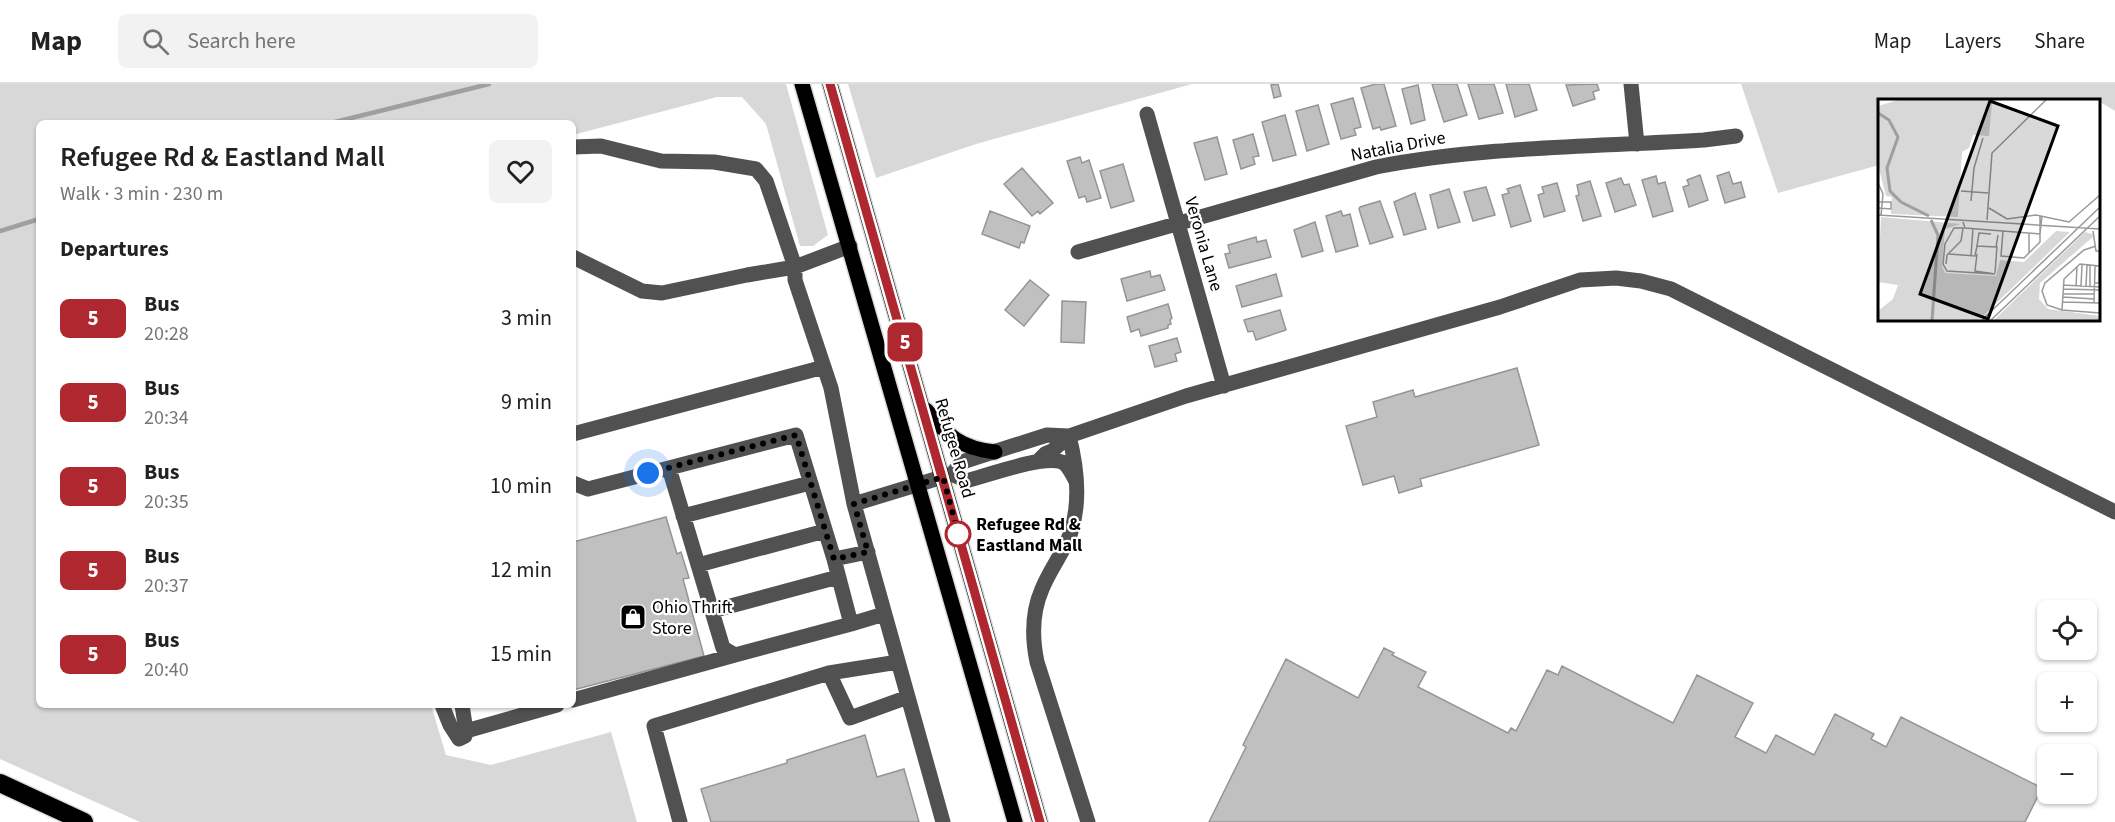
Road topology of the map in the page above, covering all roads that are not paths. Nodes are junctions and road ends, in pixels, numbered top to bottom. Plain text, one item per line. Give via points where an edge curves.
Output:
1 (802, 84) edge
2 (830, 84) edge
3 (1632, 84) edge
4 (1147, 114) dead end
5 (1736, 136) dead end
6 (1637, 144) junction
7 (576, 147) edge
8 (1178, 222) junction
9 (850, 246) junction
10 (1078, 252) dead end
11 (576, 258) edge
12 (795, 267) junction
13 (824, 367) junction
14 (1224, 386) junction
15 (923, 408) junction
16 (576, 433) edge
17 (1069, 436) junction
18 (995, 452) junction
19 (1039, 460) junction
20 (669, 468) junction
21 (947, 476) junction
22 (810, 483) junction
23 (918, 484) junction
24 (1077, 484) junction
25 (580, 491) edge
26 (854, 504) junction
27 (2115, 512) edge
28 (683, 516) junction
29 (825, 531) junction
30 (868, 552) junction
31 (834, 559) junction
32 (698, 565) junction
33 (838, 577) junction
34 (712, 611) junction
35 (884, 614) junction
36 (850, 624) junction
37 (735, 655) junction
38 (898, 662) junction
39 (829, 673) junction
40 (908, 697) junction
41 (576, 699) edge
42 (443, 708) edge
43 (462, 708) edge
44 (546, 708) edge
45 (466, 731) junction
46 (0, 783) edge
47 (84, 822) edge
48 (680, 822) edge
49 (943, 822) edge
50 (1015, 822) edge
51 (1040, 822) edge
52 (1088, 822) edge

1 - 9 main road
2 - 15 main road, Refugee Road
3 - 6 street
4 - 8 street, Veronia Lane
5 - 6 street, Natalia Drive
6 - 8 street, Natalia Drive via 1412,160
7 - 12 street via 601,146 661,161 714,162 756,169 766,181
8 - 10 street, Natalia Drive
8 - 14 street, Veronia Lane
9 - 12 street
9 - 23 main road
11 - 12 street via 642,291 662,293
12 - 13 street via 795,280
13 - 16 street
13 - 26 street
14 - 17 street
14 - 27 street via 1500,307 1580,280 1630,280 1671,289
15 - 18 main road via 966,447
15 - 21 main road, Refugee Road
17 - 18 street via 1047,435
17 - 19 street
17 - 24 street
18 - 21 street via 962,462
19 - 21 street via 966,481
19 - 24 street via 1066,465
20 - 22 street via 796,435
20 - 25 street
20 - 28 street
21 - 23 street
21 - 51 main road, Refugee Road
22 - 28 street
22 - 29 street
23 - 26 street
23 - 50 main road
24 - 52 street via 1071,530 1039,597 1033,637 1037,662
26 - 30 street
28 - 32 street
29 - 31 street
29 - 32 street
30 - 31 street
30 - 35 street
31 - 33 street
32 - 34 street
33 - 34 street
33 - 36 street
34 - 37 street via 723,648
35 - 36 street
35 - 38 street
36 - 37 street
37 - 41 street
38 - 39 street
38 - 40 street
39 - 40 street via 850,718
39 - 48 street via 654,726
40 - 49 street
42 - 45 street via 459,739
43 - 45 street
44 - 45 street
46 - 47 highway

